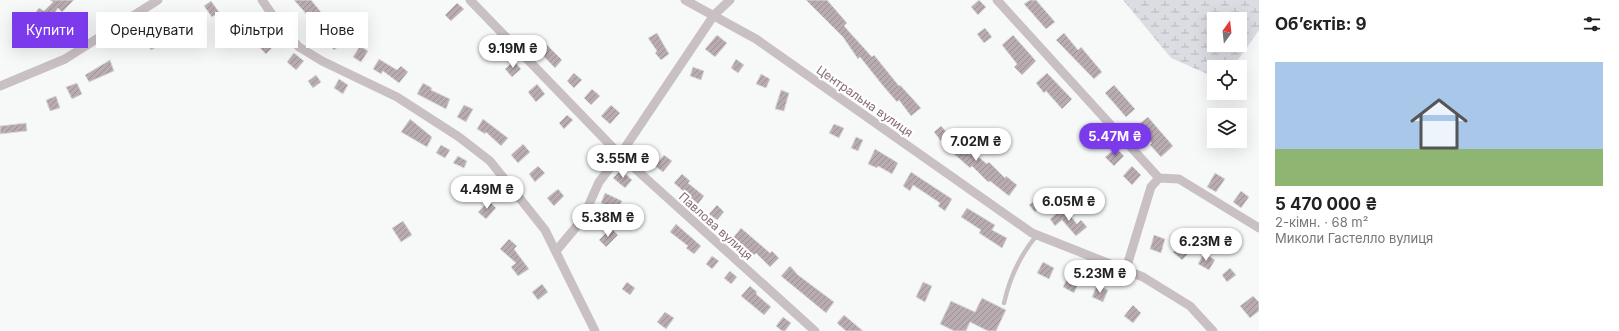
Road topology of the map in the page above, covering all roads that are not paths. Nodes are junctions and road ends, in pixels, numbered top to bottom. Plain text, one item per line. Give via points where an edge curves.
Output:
1 (158, 0) edge
2 (262, 0) edge
3 (470, 0) edge
4 (685, 0) edge
5 (730, 0) edge
6 (997, 0) edge
7 (714, 15) junction
8 (0, 86) edge
9 (620, 155) junction
10 (1159, 178) junction
11 (1259, 228) edge
12 (1037, 235) junction
13 (556, 251) junction
14 (1126, 269) junction
15 (1004, 303) dead end
16 (595, 331) edge
17 (815, 331) edge
18 (1213, 331) edge

1 - 8 street via 65,59
2 - 13 street via 282,29 299,47 322,61 397,97 459,137 490,161 545,230
3 - 9 street, Павлова вулиця
4 - 7 street, Центральна вулиця
5 - 7 street
6 - 10 street
7 - 9 street
7 - 12 street, Центральна вулиця via 756,40
9 - 13 street via 599,182 582,220
9 - 17 street, Павлова вулиця
10 - 11 street via 1179,179
10 - 14 street via 1151,187
12 - 14 street, Центральна вулиця
12 - 15 lane via 1023,251 1008,286
13 - 16 street
14 - 18 street, Центральна вулиця via 1190,306

